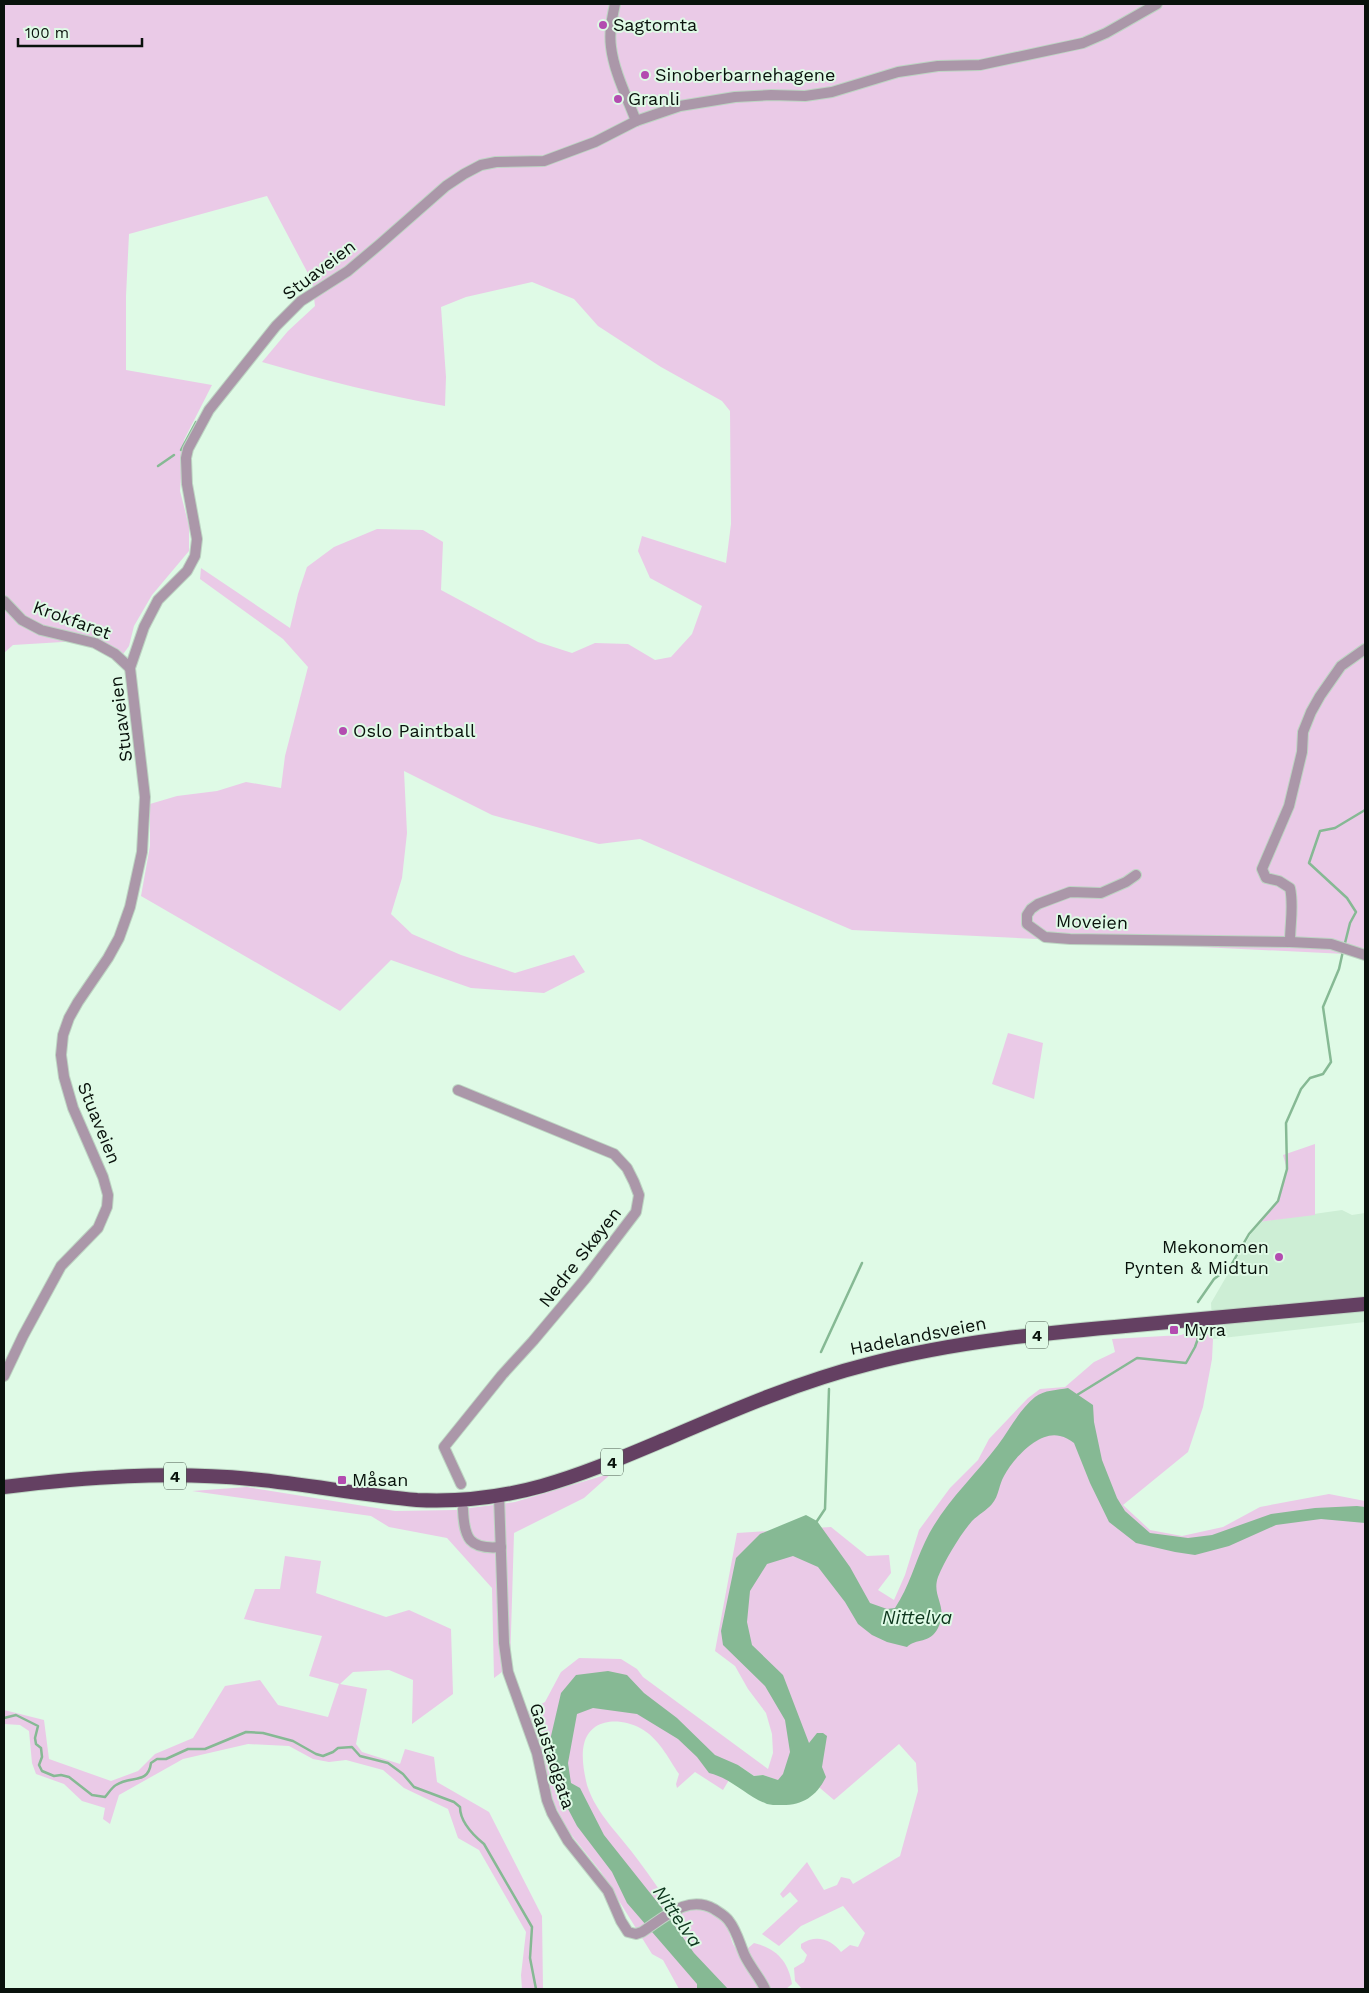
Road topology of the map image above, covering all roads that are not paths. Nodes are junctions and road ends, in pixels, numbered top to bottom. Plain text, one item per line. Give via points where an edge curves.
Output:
1 (615, 4) edge
2 (1157, 4) edge
3 (636, 121) junction
4 (4, 601) edge
5 (1365, 649) edge
6 (130, 668) junction
7 (1136, 875) dead end
8 (1290, 942) junction
9 (1365, 955) edge
10 (458, 1090) dead end
11 (1365, 1304) edge
12 (4, 1376) edge
13 (461, 1484) dead end
14 (4, 1488) edge
15 (499, 1496) junction
16 (463, 1509) dead end
17 (501, 1547) junction
18 (765, 1989) edge

1 - 3 street via 610,46
2 - 3 street, Stuaveien via 1084,43 1040,53 980,66 938,66 898,72 832,92 805,96 709,100
3 - 6 street, Stuaveien via 595,142 544,161 488,163 464,174 423,205 348,271 301,301 283,318 209,410 188,449 187,484 197,539 195,556 187,571 158,600 144,627
4 - 6 street, Krokfaret via 22,620 41,630 95,643 115,654
5 - 8 street via 1341,666 1312,712 1303,732 1302,752 1289,806 1262,869 1266,878 1290,888 1294,902
6 - 12 street, Stuaveien via 145,797 142,852 130,907 119,938 69,1018 63,1035 62,1055 64,1077 73,1108 103,1177 108,1207 98,1228 61,1266
7 - 8 street, Moveien via 1101,893 1070,892 1038,904 1027,915 1027,924 1045,937 1070,939
8 - 9 street, Moveien via 1331,944
10 - 13 street, Nedre Skøyen via 614,1154 627,1168 639,1195 636,1212 596,1266 494,1383 444,1447
11 - 15 highway, Hadelandsveien / 4 via 1015,1337 907,1354 784,1390 569,1479
14 - 15 highway, 4 via 111,1477 183,1476 272,1481 417,1500
15 - 17 street, Gaustadgata
16 - 17 street via 464,1530 470,1540 485,1547
17 - 18 street, Gaustadgata via 505,1657 559,1827 608,1891 625,1929 632,1934 642,1932 688,1904 710,1907 730,1921

